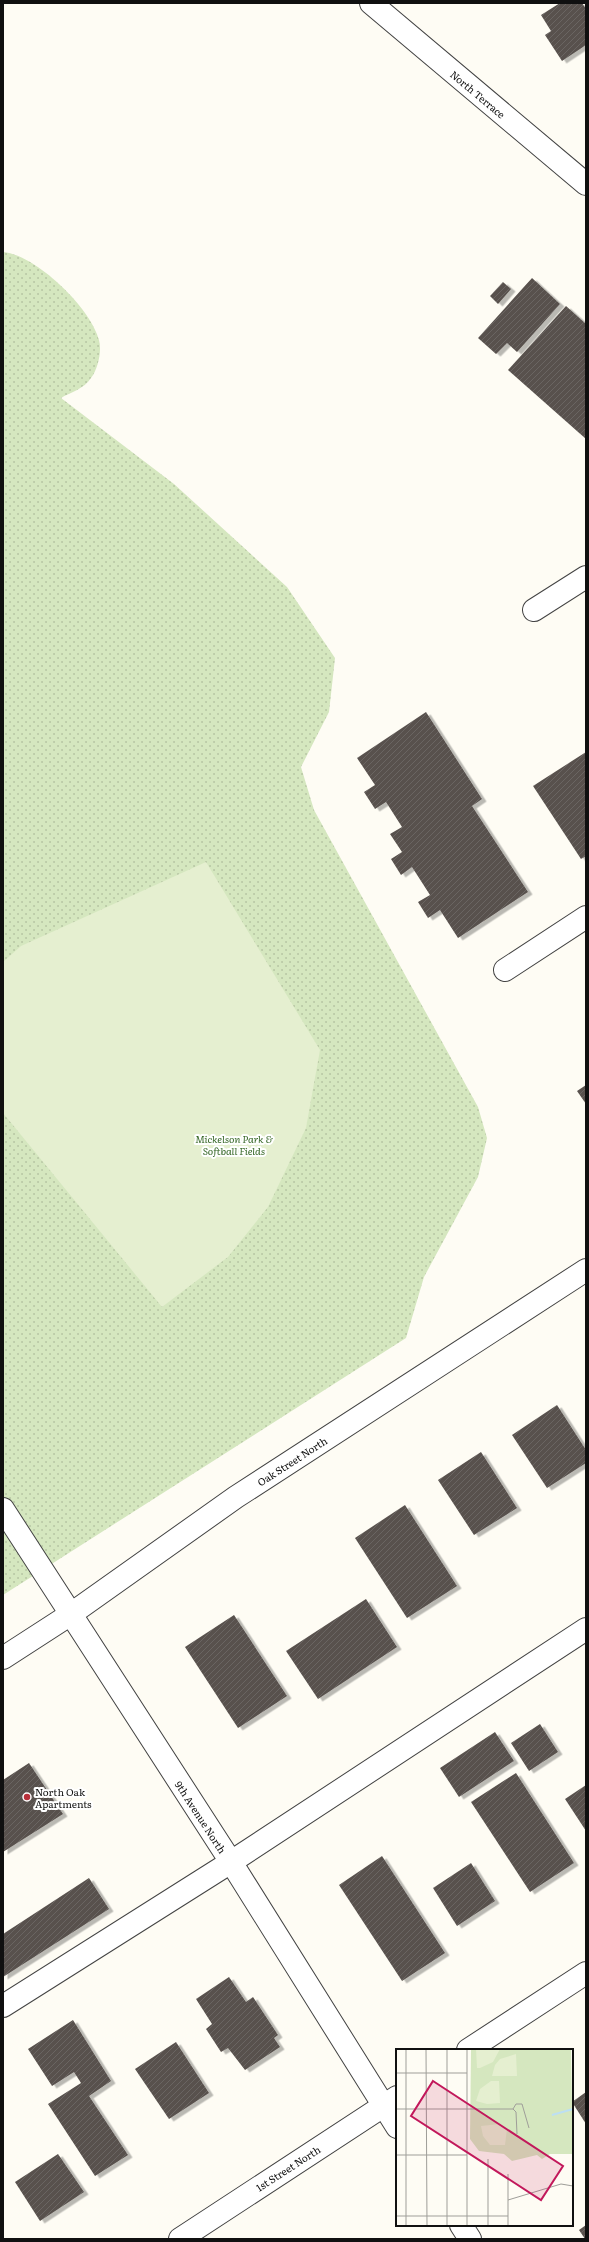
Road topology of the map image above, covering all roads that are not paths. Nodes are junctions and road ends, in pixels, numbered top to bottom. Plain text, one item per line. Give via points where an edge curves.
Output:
1 (371, 3) edge
2 (586, 184) edge
3 (586, 577) edge
4 (534, 610) dead end
5 (586, 917) edge
6 (505, 970) dead end
7 (586, 1270) edge
8 (3, 1509) edge
9 (71, 1614) junction
10 (586, 1629) edge
11 (3, 1658) edge
12 (231, 1862) junction
13 (586, 1973) edge
14 (3, 2006) edge
15 (470, 2049) edge
16 (390, 2101) edge
17 (396, 2122) edge
18 (462, 2226) edge
19 (180, 2239) edge
20 (470, 2239) edge

1 - 2 street, North Terrace
3 - 4 street
5 - 6 street
7 - 9 street, Oak Street North via 236,1497
8 - 9 street, 9th Avenue North
9 - 11 street, Oak Street North
9 - 12 street, 9th Avenue North
10 - 12 street
12 - 14 street
12 - 16 street, 9th Avenue North
13 - 15 street
16 - 17 street, 9th Avenue North
16 - 19 street, 1st Street North
18 - 20 street

